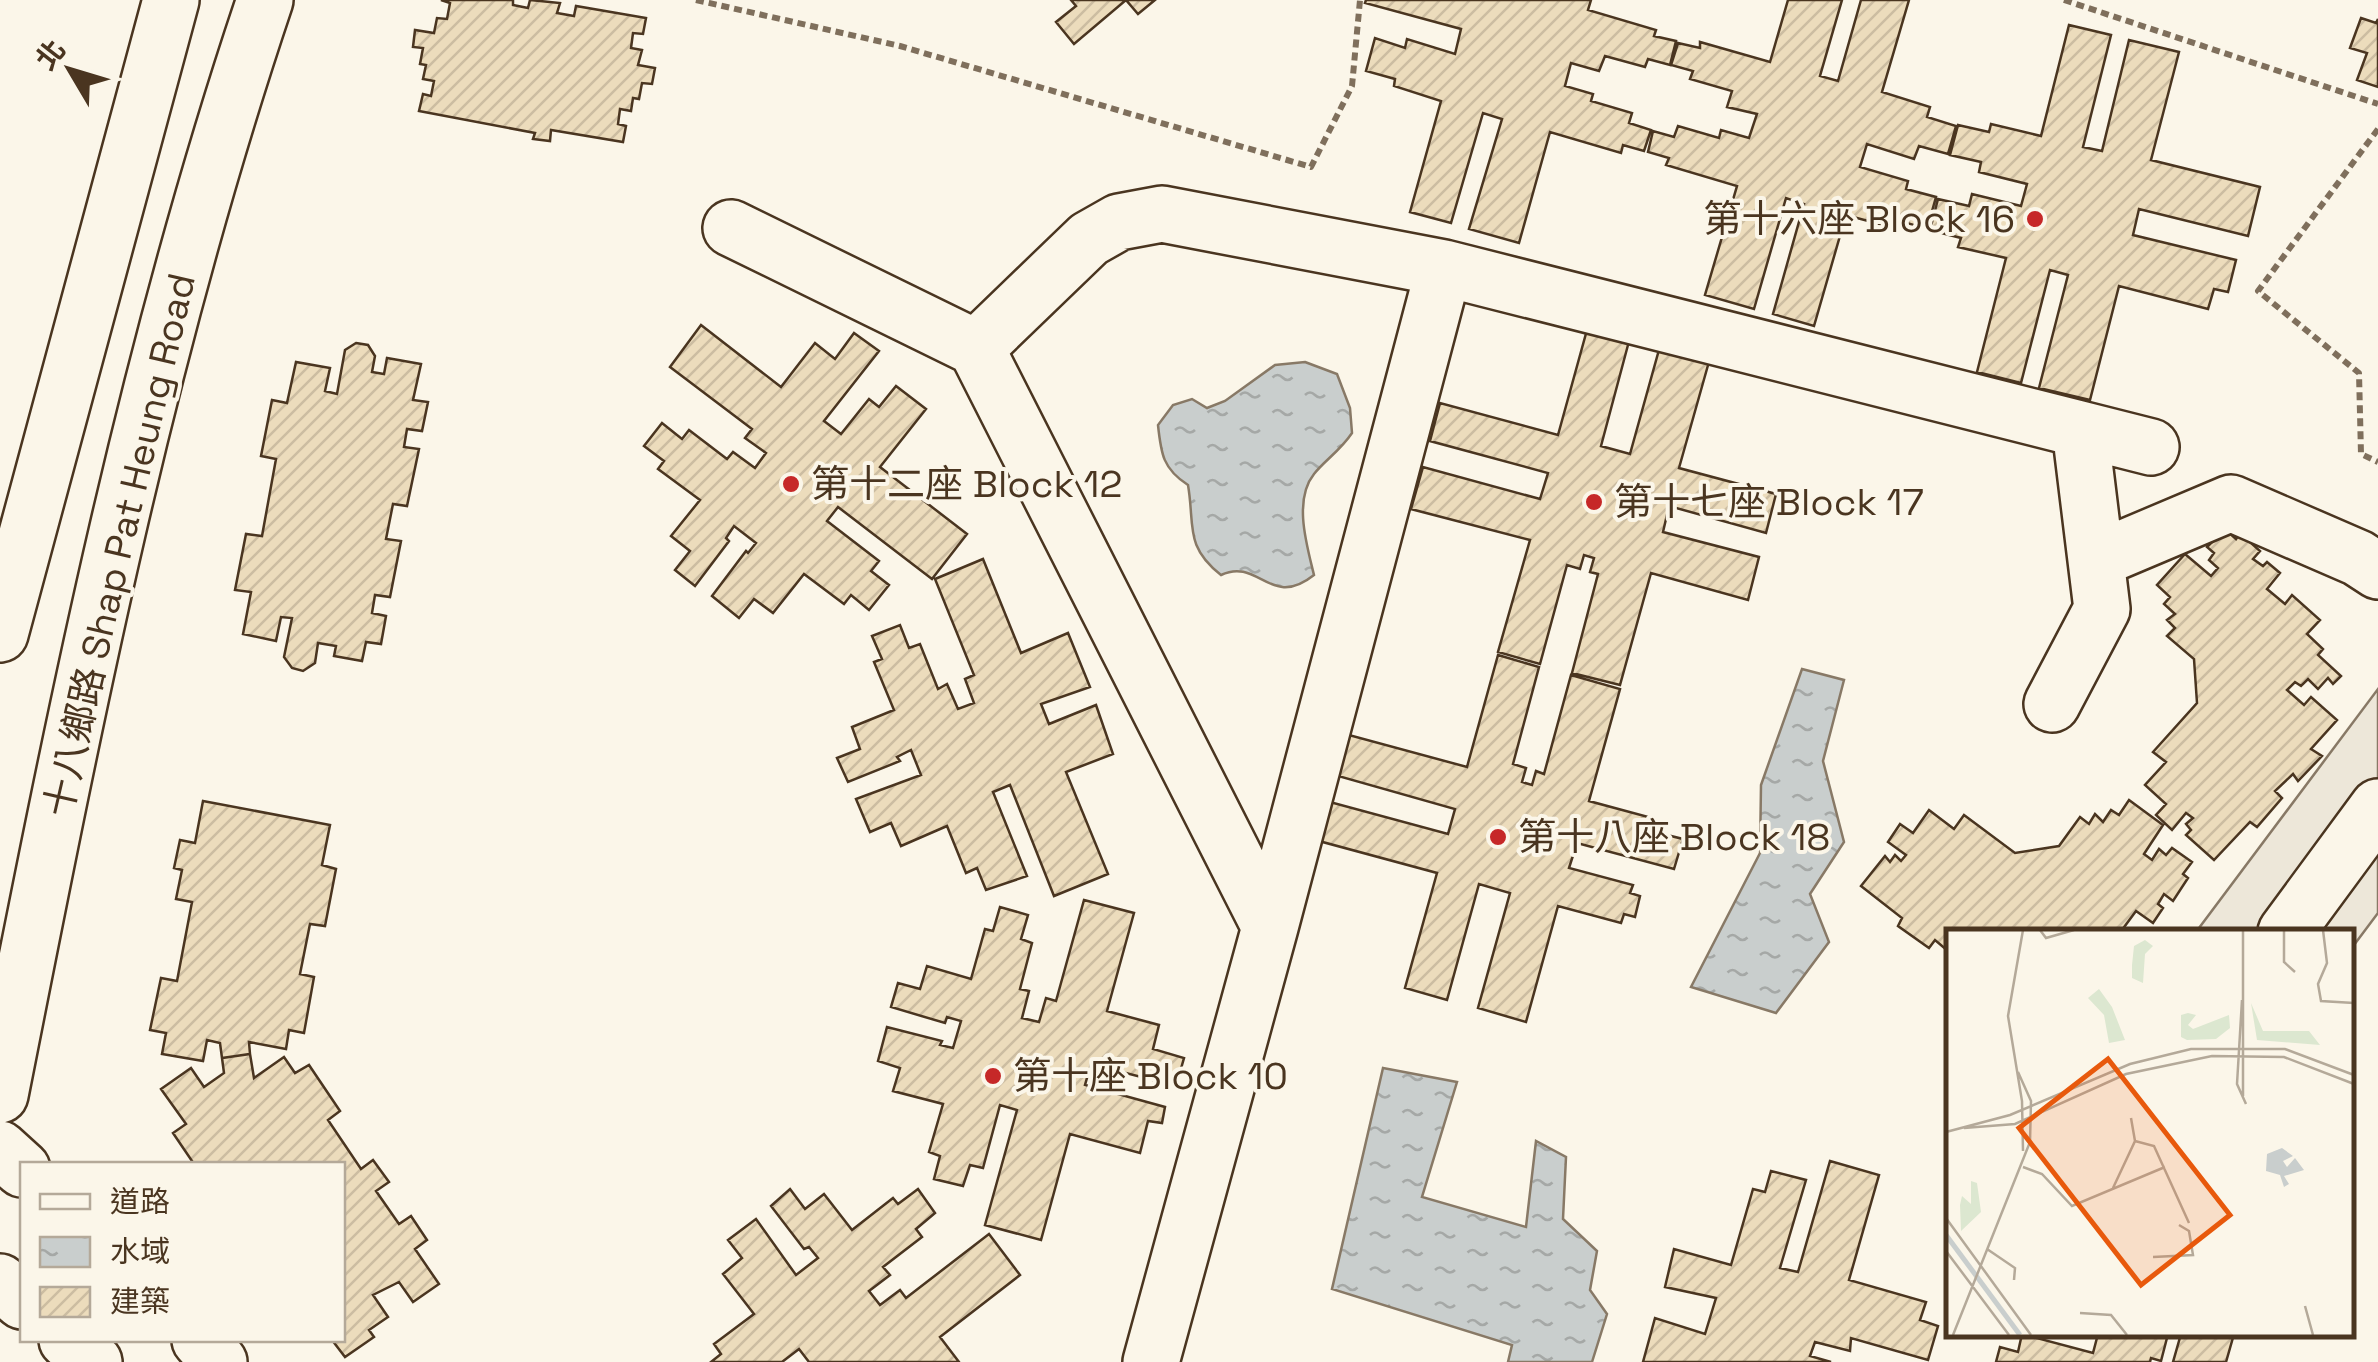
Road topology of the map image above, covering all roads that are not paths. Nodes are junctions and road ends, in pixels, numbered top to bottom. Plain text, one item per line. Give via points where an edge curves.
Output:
1 (171, 0) edge
2 (265, 0) edge
3 (731, 228) dead end
4 (1444, 268) junction
5 (976, 348) junction
6 (2080, 429) junction
7 (2151, 447) dead end
8 (2096, 560) junction
9 (2378, 571) edge
10 (0, 634) edge
11 (2052, 704) dead end
12 (2378, 807) edge
13 (1270, 926) junction
14 (2288, 929) edge
15 (0, 1096) edge
16 (0, 1149) edge
17 (20, 1167) edge
18 (0, 1282) edge
19 (20, 1299) edge
20 (69, 1342) edge
21 (202, 1342) edge
22 (94, 1362) edge
23 (219, 1362) edge
24 (1151, 1362) edge

1 - 10 main road
2 - 15 main road, 十八鄉路 Shap Pat Heung Road via 126,484
3 - 5 main road
4 - 5 main road via 1162,214 1119,222 1089,239
4 - 6 main road
4 - 13 main road
5 - 13 main road
6 - 7 main road
6 - 8 main road
8 - 9 main road via 2231,503
8 - 11 main road via 2102,610
12 - 14 main road
13 - 24 main road
16 - 17 main road
18 - 19 main road
20 - 22 main road
21 - 23 main road

